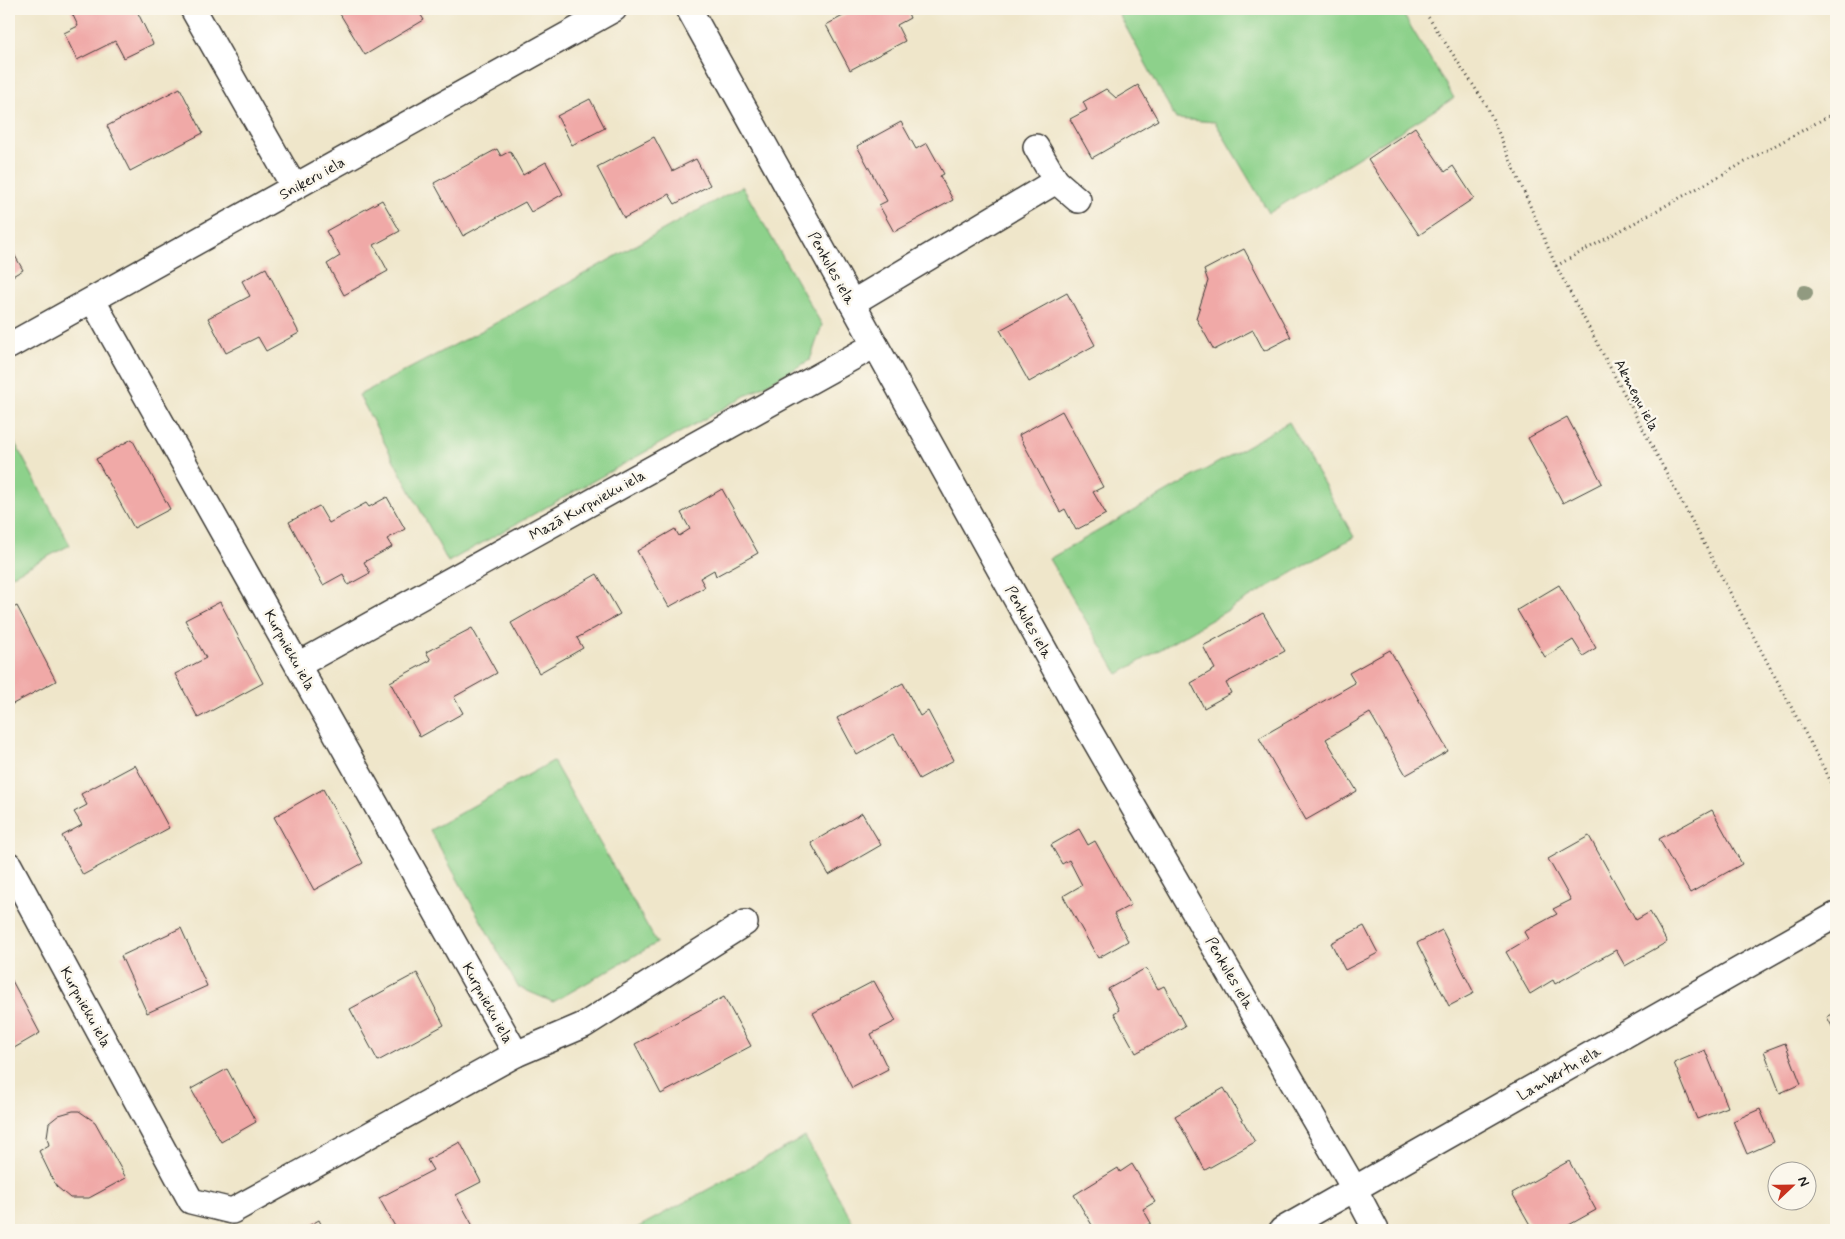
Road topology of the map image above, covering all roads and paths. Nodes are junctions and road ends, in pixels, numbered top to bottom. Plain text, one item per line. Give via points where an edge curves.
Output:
1 (193, 9) edge
2 (614, 9) edge
3 (689, 9) edge
4 (1422, 9) edge
5 (1836, 112) edge
6 (1036, 147) dead end
7 (1056, 181) junction
8 (294, 187) junction
9 (1078, 200) dead end
10 (1556, 266) junction
11 (93, 300) junction
12 (852, 303) junction
13 (875, 345) junction
14 (9, 346) edge
15 (298, 665) junction
16 (1836, 791) edge
17 (9, 865) edge
18 (1836, 915) edge
19 (745, 923) dead end
20 (516, 1054) junction
21 (1354, 1190) junction
22 (1282, 1230) edge
23 (1376, 1230) edge

1 - 8 street
2 - 8 street, Sniķeru iela
3 - 12 street, Penkules iela
4 - 10 path, Akmeņu iela via 1487,106
5 - 10 path
6 - 7 street
7 - 9 street
7 - 12 street
8 - 11 street, Sniķeru iela
10 - 16 path, Akmeņu iela
11 - 14 street, Sniķeru iela
11 - 15 street, Kurpnieku iela
12 - 13 street, Penkules iela
13 - 15 street, Mazā Kurpnieku iela
13 - 21 street, Penkules iela via 1086,725
15 - 20 street, Kurpnieku iela
17 - 20 street, Kurpnieku iela via 191,1201 232,1211
18 - 21 street, Lambertu iela
19 - 20 street via 584,1025
21 - 22 street, Lambertu iela
21 - 23 street, Penkules iela

